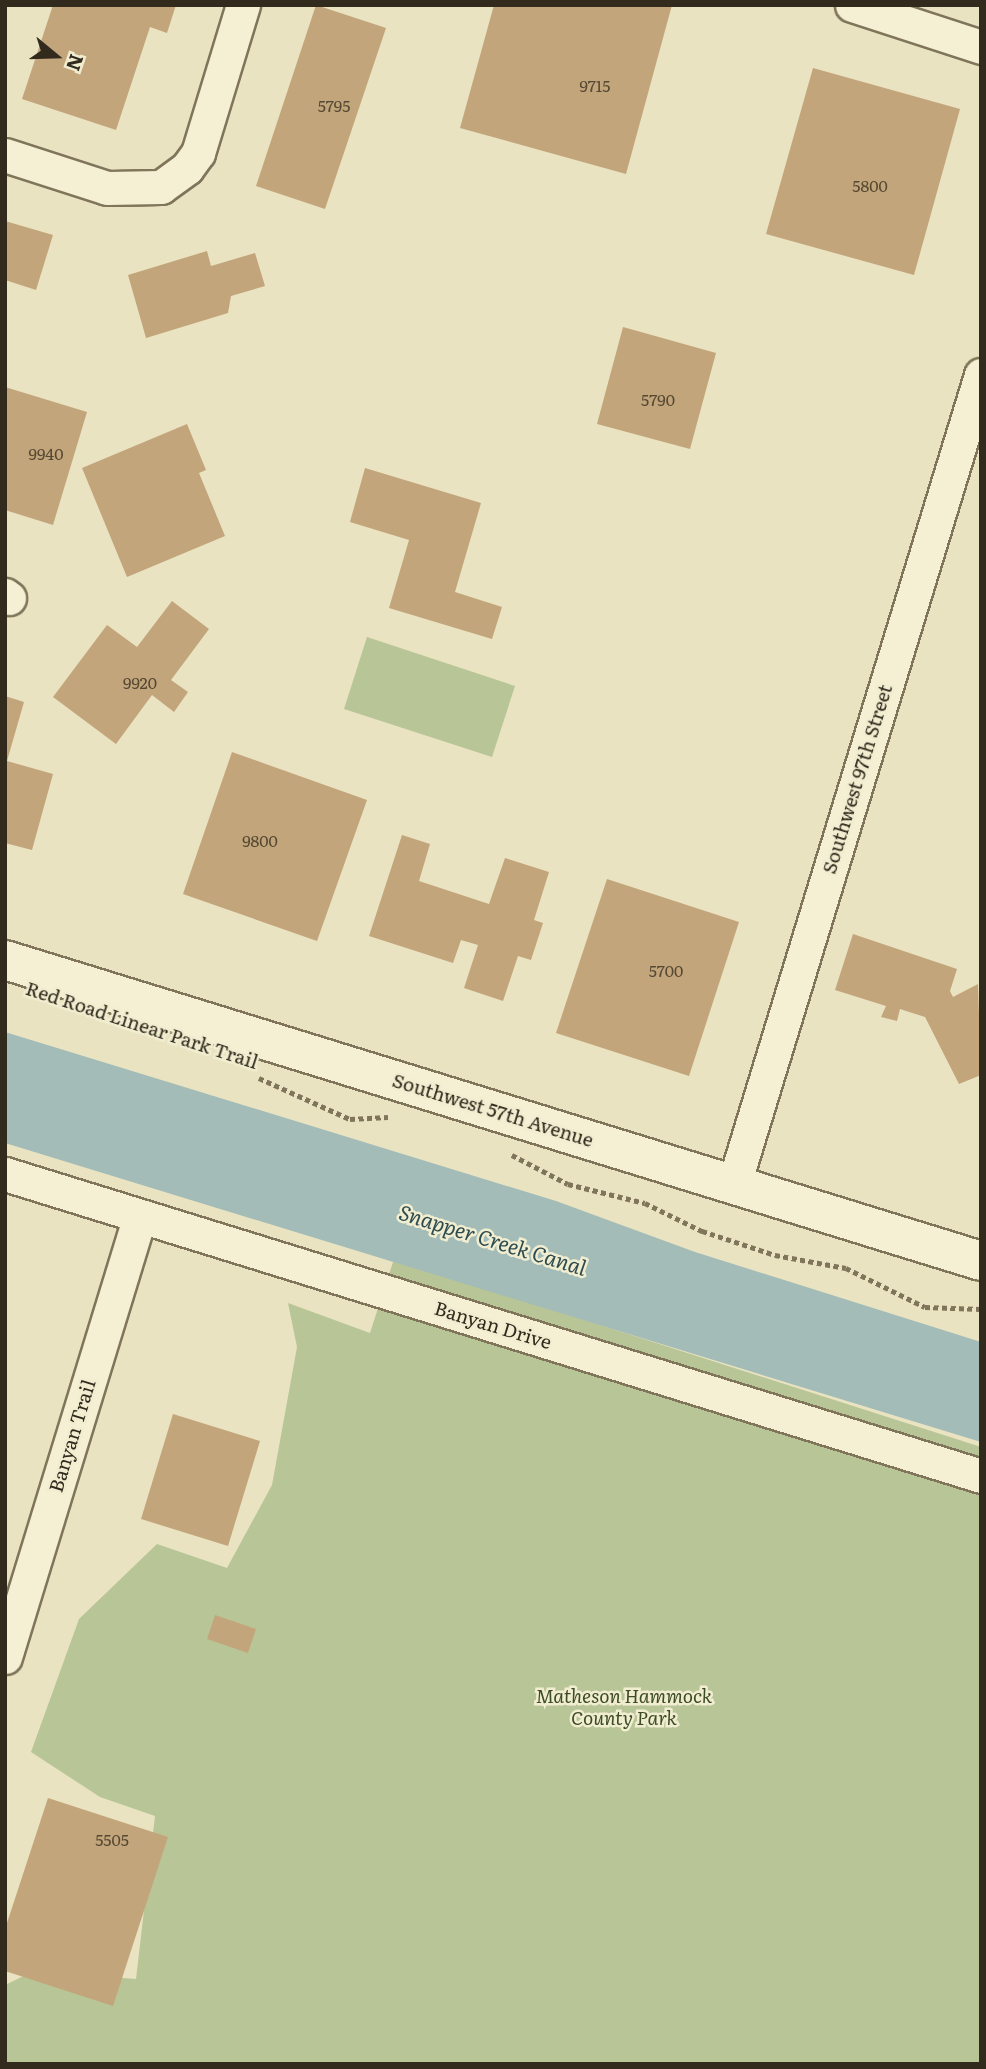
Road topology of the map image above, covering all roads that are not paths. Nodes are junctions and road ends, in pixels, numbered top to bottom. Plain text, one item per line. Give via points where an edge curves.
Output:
1 (243, 5) edge
2 (852, 5) edge
3 (981, 47) edge
4 (5, 155) edge
5 (981, 375) edge
6 (5, 960) edge
7 (5, 1174) edge
8 (734, 1184) junction
9 (140, 1216) junction
10 (981, 1261) edge
11 (981, 1476) edge
12 (5, 1657) edge

1 - 4 street via 198,153 187,169 161,187 107,188
2 - 3 street
5 - 8 street, Southwest 97th Street
6 - 8 main road, Southwest 57th Avenue
7 - 9 street, Banyan Drive
8 - 10 main road, Southwest 57th Avenue
9 - 11 street, Banyan Drive
9 - 12 street, Banyan Trail

